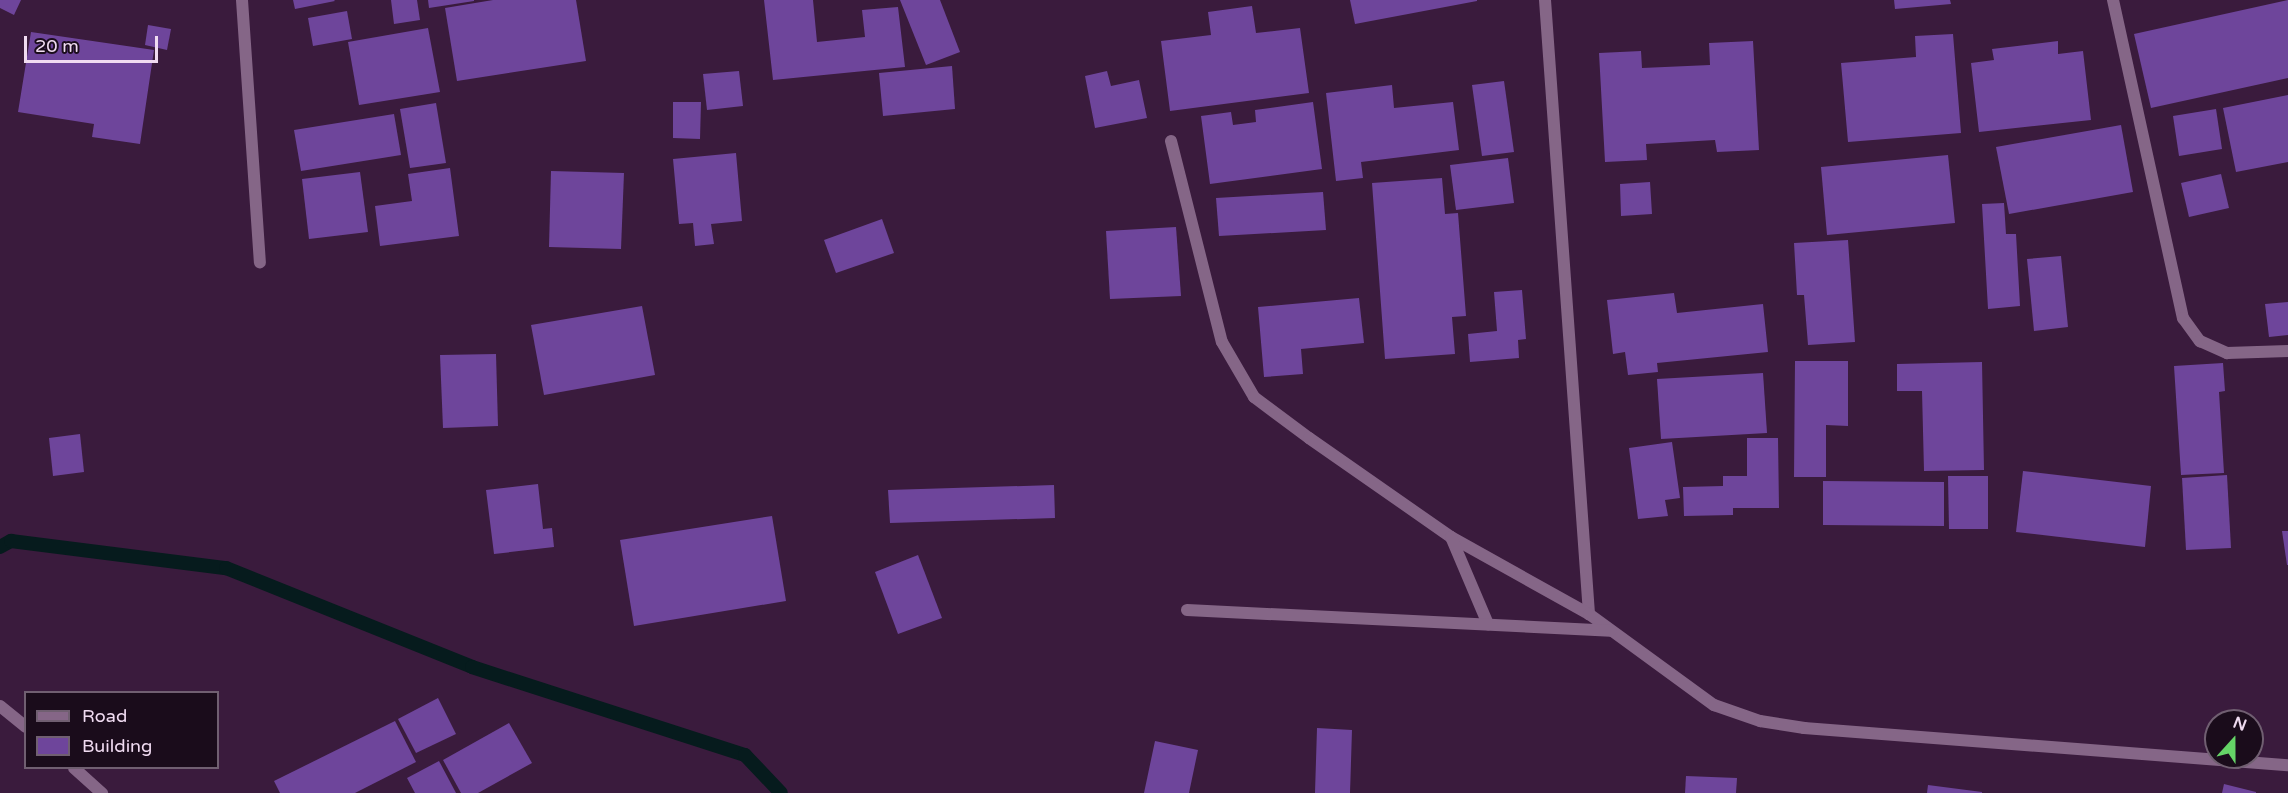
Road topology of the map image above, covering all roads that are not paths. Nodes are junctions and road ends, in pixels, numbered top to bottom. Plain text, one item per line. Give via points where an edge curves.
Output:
1 (242, 0) edge
2 (1545, 0) edge
3 (2113, 0) edge
4 (1171, 141) dead end
5 (260, 262) dead end
6 (2288, 351) edge
7 (1452, 537) junction
8 (1187, 610) dead end
9 (1589, 615) junction
10 (1488, 624) junction
11 (1610, 631) junction
12 (0, 706) edge
13 (24, 725) edge
14 (2288, 765) edge
15 (75, 769) edge
16 (102, 793) edge

1 - 5 street
2 - 9 street
3 - 6 street via 2183,318 2200,341 2227,353
4 - 7 street via 1222,342 1254,397
7 - 9 street
7 - 10 street
8 - 10 street
9 - 11 street
10 - 11 street
11 - 14 street via 1714,705 1760,721 1804,728
12 - 13 street
15 - 16 street

